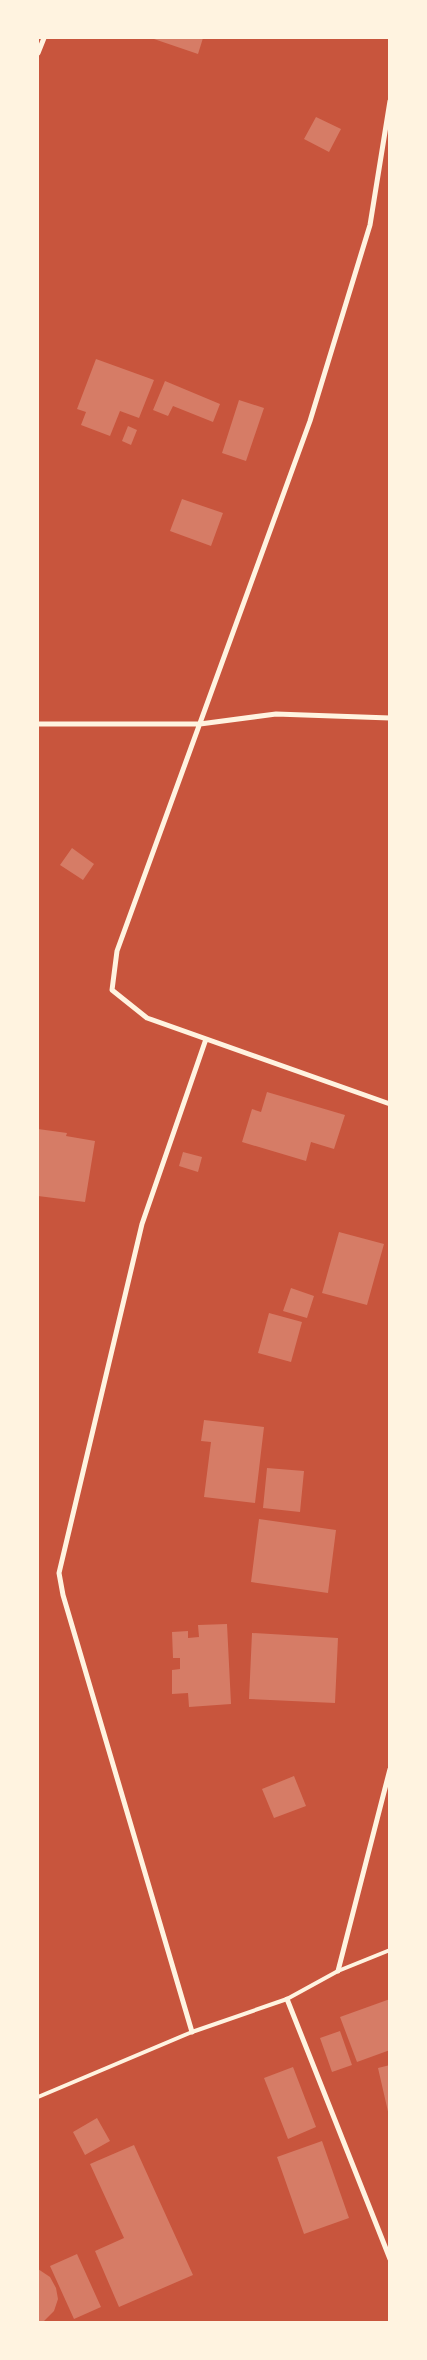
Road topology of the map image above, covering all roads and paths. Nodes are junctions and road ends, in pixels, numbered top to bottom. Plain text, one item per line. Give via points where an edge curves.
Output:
1 (44, 38) edge
2 (38, 53) edge
3 (390, 101) edge
4 (390, 718) edge
5 (38, 724) edge
6 (200, 724) junction
7 (206, 1039) junction
8 (390, 1104) edge
9 (390, 1769) edge
10 (390, 1950) edge
11 (338, 1970) junction
12 (286, 1999) junction
13 (192, 2032) junction
14 (38, 2097) edge
15 (390, 2259) edge

1 - 2 street
3 - 6 street via 370,226 313,412
4 - 6 street via 276,714
5 - 6 street
6 - 7 street via 117,951 112,990 147,1018
7 - 8 street
7 - 13 street via 142,1224 59,1573
9 - 11 street
10 - 11 lane
11 - 12 lane
12 - 13 lane
12 - 15 street
13 - 14 lane

